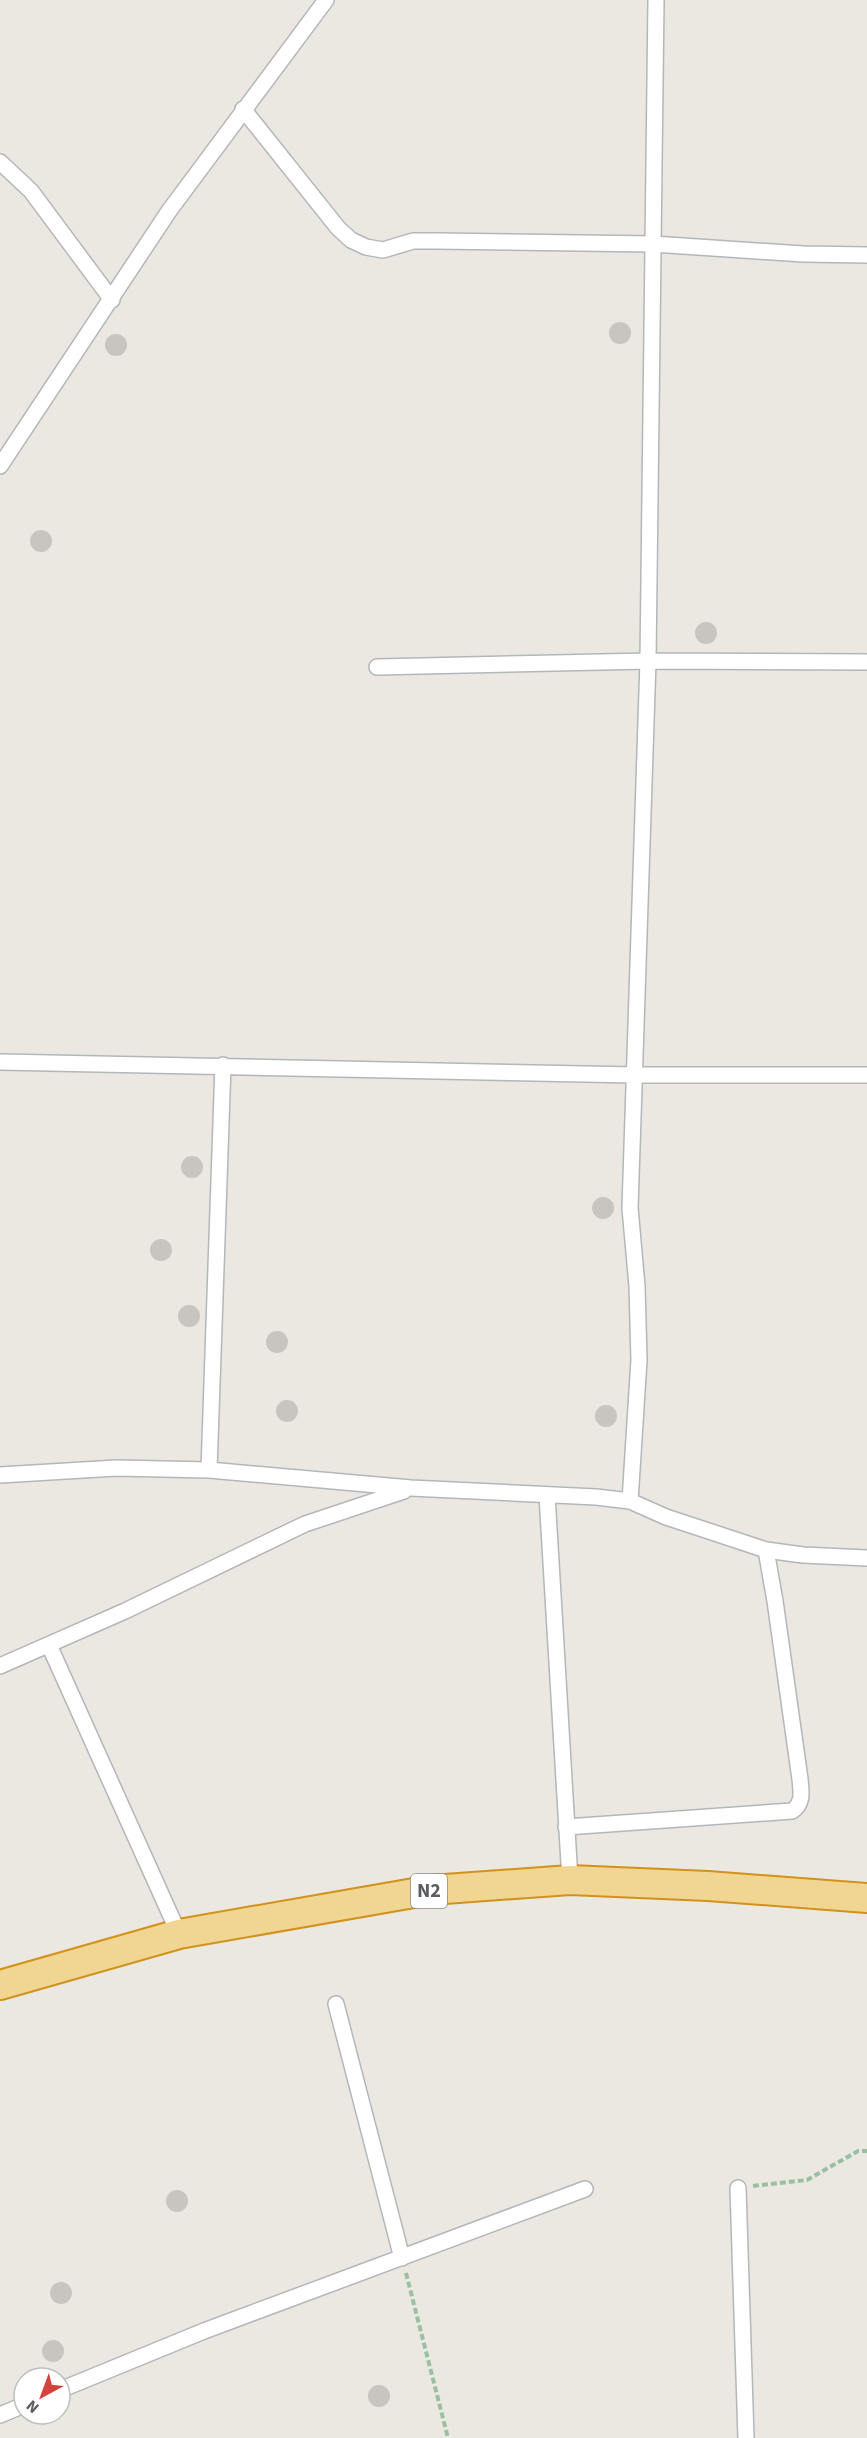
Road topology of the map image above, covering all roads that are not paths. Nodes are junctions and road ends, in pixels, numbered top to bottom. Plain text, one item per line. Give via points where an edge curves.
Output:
1 (326, 0) edge
2 (656, 0) edge
3 (243, 108) junction
4 (0, 162) edge
5 (654, 244) junction
6 (867, 255) edge
7 (112, 300) junction
8 (0, 466) edge
9 (648, 661) junction
10 (867, 662) edge
11 (377, 667) dead end
12 (0, 1062) edge
13 (224, 1065) junction
14 (635, 1075) junction
15 (867, 1075) edge
16 (210, 1470) junction
17 (0, 1474) edge
18 (411, 1488) junction
19 (547, 1495) junction
20 (630, 1501) junction
21 (766, 1550) junction
22 (867, 1558) edge
23 (50, 1645) junction
24 (0, 1666) edge
25 (566, 1827) junction
26 (570, 1880) junction
27 (867, 1898) edge
28 (179, 1934) junction
29 (0, 1985) edge
30 (336, 2004) dead end
31 (738, 2188) road end
32 (585, 2189) dead end
33 (402, 2258) junction
34 (72, 2385) edge
35 (746, 2438) edge

1 - 3 street
2 - 5 street
3 - 5 street via 338,228 366,247 383,250 413,241
3 - 7 street via 169,211
4 - 7 street via 31,191
5 - 6 street
5 - 9 street
7 - 8 street
9 - 10 street
9 - 11 street
9 - 14 street
12 - 13 street
13 - 14 street
13 - 16 street
14 - 15 street
14 - 20 street via 630,1208 639,1360
16 - 17 street via 116,1468
16 - 18 street
18 - 19 street
18 - 23 street via 305,1524
19 - 20 street
19 - 25 street
20 - 21 street
21 - 22 street
21 - 25 street via 800,1779 799,1806 792,1811
23 - 24 street
23 - 28 street
25 - 26 street
26 - 27 highway, N2
26 - 28 highway, N2 via 431,1890
28 - 29 highway, N2
30 - 33 street
31 - 35 street
32 - 33 street
33 - 34 street via 204,2331

